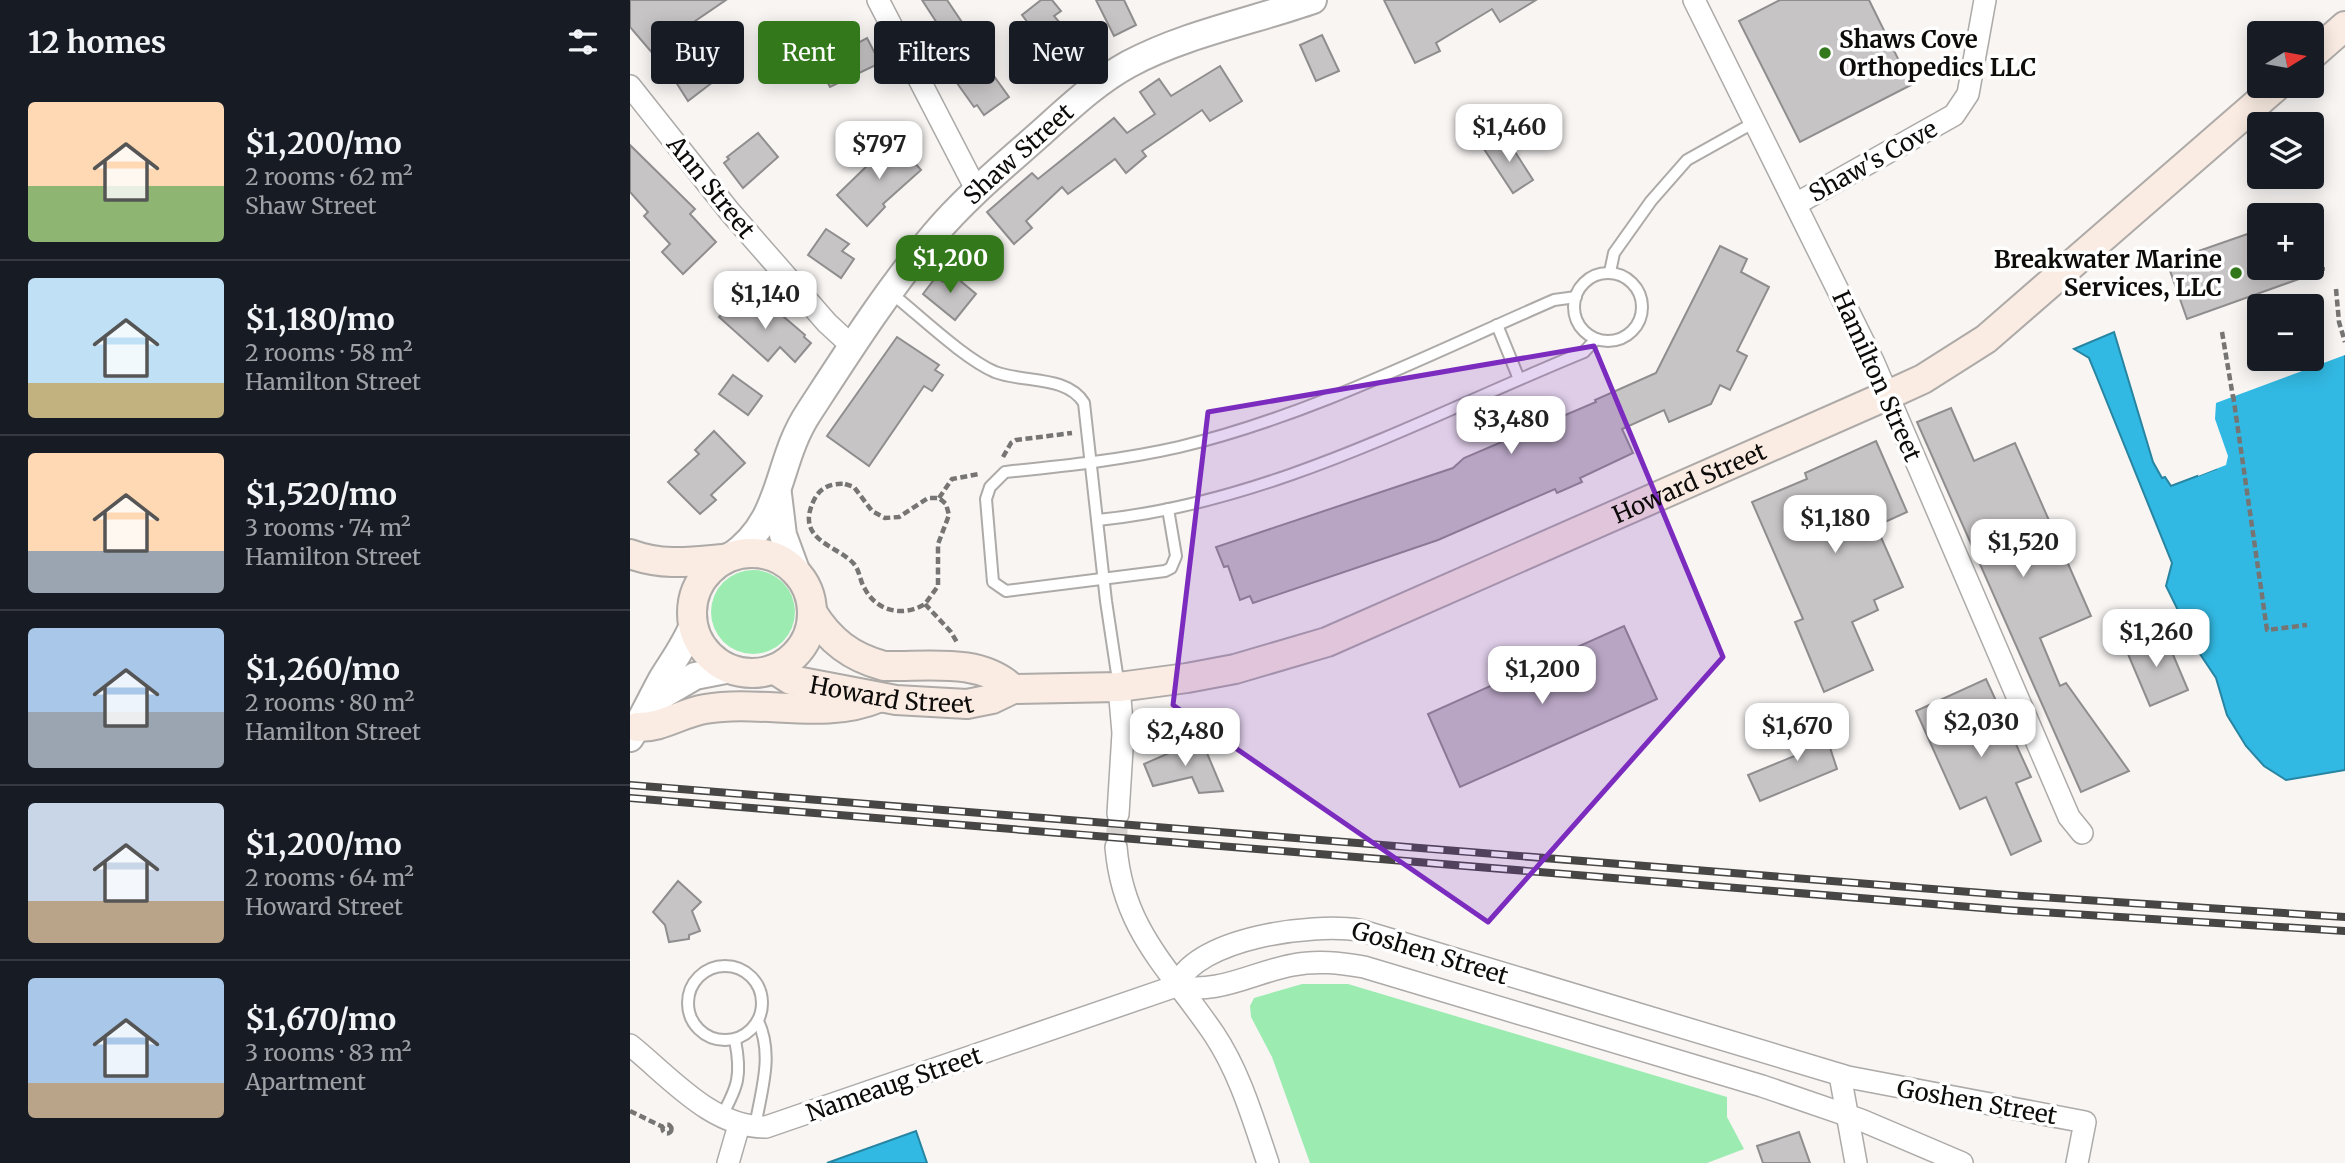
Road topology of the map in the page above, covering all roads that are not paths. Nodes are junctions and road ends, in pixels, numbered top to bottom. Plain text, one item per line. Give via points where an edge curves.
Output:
1 (878, 0) edge
2 (1314, 0) edge
3 (1694, 0) edge
4 (1984, 0) edge
5 (1279, 5) edge
6 (2345, 26) edge
7 (2324, 44) edge
8 (630, 86) edge
9 (2263, 98) edge
10 (1755, 122) junction
11 (977, 191) junction
12 (1796, 204) junction
13 (1610, 272) junction
14 (891, 293) junction
15 (1576, 297) junction
16 (1497, 325) junction
17 (1596, 339) junction
18 (853, 347) junction
19 (1519, 379) junction
20 (1888, 395) junction
21 (1091, 462) junction
22 (778, 494) junction
23 (1168, 509) junction
24 (1098, 520) junction
25 (640, 558) edge
26 (727, 558) junction
27 (797, 573) junction
28 (1104, 579) junction
29 (812, 612) junction
30 (692, 619) junction
31 (731, 669) junction
32 (774, 669) junction
33 (1119, 687) junction
34 (1013, 689) junction
35 (882, 697) junction
36 (654, 700) junction
37 (634, 733) edge
38 (1118, 814) tunnel mouth
39 (2082, 833) dead end
40 (1116, 847) tunnel mouth
41 (1176, 986) junction
42 (758, 1021) junction
43 (735, 1040) junction
44 (630, 1045) edge
45 (1840, 1075) junction
46 (1846, 1115) junction
47 (738, 1123) junction
48 (728, 1163) edge
49 (1268, 1163) edge
50 (1856, 1163) edge
51 (1962, 1163) edge
52 (2077, 1163) edge

1 - 11 street
2 - 5 street, Shaw Street
3 - 10 street, Hamilton Street
4 - 12 street, Shaw's Cove via 1968,94 1954,116
5 - 11 street, Shaw Street via 1120,70
6 - 7 main road
8 - 18 street, Ann Street via 730,212
9 - 20 main road, Howard Street via 1986,339
10 - 12 street, Hamilton Street
10 - 13 lane via 1687,160 1614,253
11 - 14 street, Shaw Street via 933,236
12 - 20 street, Hamilton Street
13 - 15 lane via 1593,275
13 - 17 lane via 1635,285 1643,306 1641,317 1636,327 1618,340
14 - 18 street, Shaw Street
14 - 21 lane via 994,371 1066,386 1079,393 1087,418
15 - 16 lane via 1554,300
15 - 17 lane via 1574,314
16 - 19 lane
16 - 21 lane via 1242,429 1178,447
17 - 19 lane via 1584,352
18 - 22 street, Shaw Street via 796,434
19 - 23 lane via 1402,431 1260,485
20 - 33 main road, Howard Street via 1327,642 1235,669
20 - 39 street, Hamilton Street via 2068,817
21 - 24 lane
21 - 28 lane via 1005,472 996,478 986,499 990,574 1006,591
22 - 26 street, Shaw Street via 760,530
22 - 27 street, Shaw Street via 783,535
23 - 24 lane
23 - 28 lane via 1176,556 1171,568
24 - 28 lane
25 - 26 main road
25 - 30 main road via 676,586
26 - 27 main road via 758,553 772,556
26 - 30 main road via 698,585
27 - 29 main road
28 - 33 lane
29 - 32 main road via 805,640
29 - 34 main road, Howard Street via 843,648 870,662 981,669
30 - 31 main road via 707,653
30 - 36 street
31 - 32 main road via 752,673
31 - 36 street via 695,676
32 - 35 main road, Howard Street via 791,680
33 - 34 main road, Howard Street
33 - 38 street via 1123,733
34 - 35 main road, Howard Street via 967,704
35 - 37 main road via 838,708 720,706
36 - 37 street
40 - 41 street via 1123,893 1139,933
41 - 45 street, Goshen Street via 1202,957 1282,931 1341,927 1378,934
41 - 46 street, Goshen Street via 1219,987 1295,964 1330,962 1364,967
41 - 47 street, Nameaug Street via 780,1124
41 - 49 street via 1214,1034 1233,1068
42 - 43 lane
42 - 43 lane via 761,991 745,971 720,966 698,978 688,1001 694,1024 712,1038
42 - 47 lane via 768,1052
43 - 47 lane via 740,1075
44 - 47 street
45 - 46 street
45 - 52 street, Goshen Street via 2085,1122
46 - 50 street
46 - 51 street, Goshen Street
47 - 48 street

